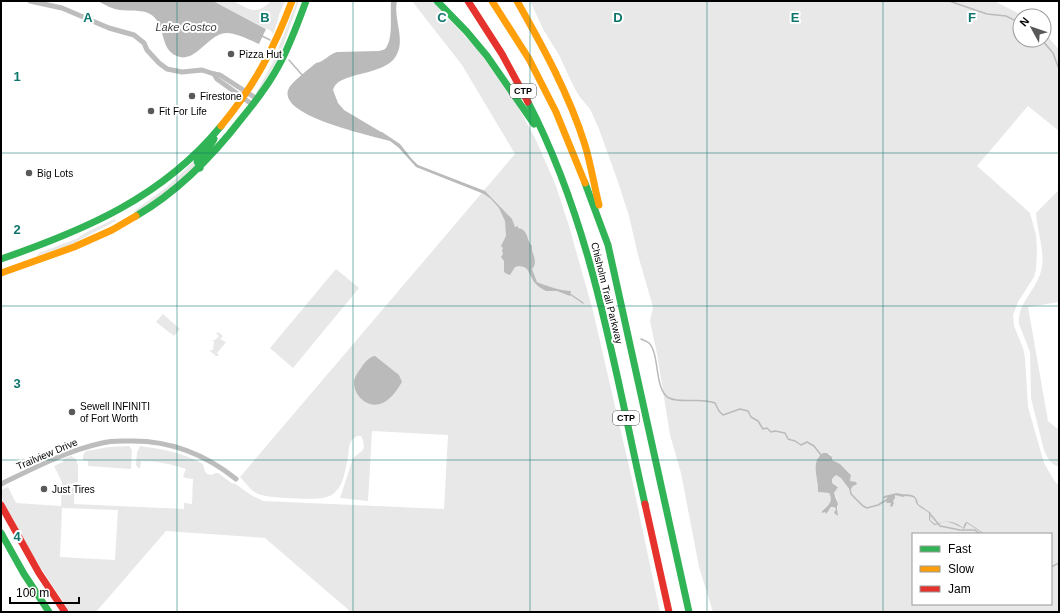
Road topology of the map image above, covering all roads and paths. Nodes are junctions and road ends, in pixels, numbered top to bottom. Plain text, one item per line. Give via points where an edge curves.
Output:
1 (30, 1) edge
2 (292, 1) edge
3 (306, 1) edge
4 (437, 1) edge
5 (468, 1) edge
6 (492, 1) edge
7 (517, 1) edge
8 (245, 95) junction
9 (255, 102) junction
10 (219, 130) junction
11 (551, 150) junction
12 (200, 168) junction
13 (123, 209) junction
14 (128, 220) junction
15 (608, 245) junction
16 (25, 251) junction
17 (1, 259) edge
18 (30, 262) junction
19 (1, 273) edge
20 (236, 479) dead end
21 (1, 484) edge
22 (1, 505) edge
23 (10, 522) junction
24 (1, 533) edge
25 (5, 541) junction
26 (25, 548) junction
27 (49, 612) edge
28 (65, 612) edge
29 (669, 612) edge
30 (689, 612) edge

1 - 8 street via 62,8 109,28 134,35 144,43 158,63 168,69 182,72 202,70 220,75
2 - 8 main road via 269,56
3 - 9 main road via 279,65
4 - 11 main road via 467,32 504,80
5 - 11 main road, Chisholm Trail Parkway / CTP via 519,82
6 - 15 main road, Chisholm Trail Parkway / CTP via 541,82 564,128
7 - 15 main road via 562,88 585,146
8 - 9 street
8 - 10 main road
9 - 12 main road
10 - 12 main road via 197,161
10 - 13 main road via 171,176
11 - 29 main road, Chisholm Trail Parkway / CTP via 579,224 592,269
12 - 14 main road via 158,202
13 - 14 main road
13 - 16 main road via 78,231
14 - 18 main road via 82,244
15 - 30 main road, Chisholm Trail Parkway / CTP
16 - 17 main road
16 - 18 main road
18 - 19 main road
20 - 21 street, Trailview Drive via 208,460 178,447 160,443 122,441 104,442 78,449
22 - 23 main road
23 - 25 main road
23 - 26 main road
24 - 25 main road
25 - 26 main road
25 - 27 main road
26 - 28 main road

